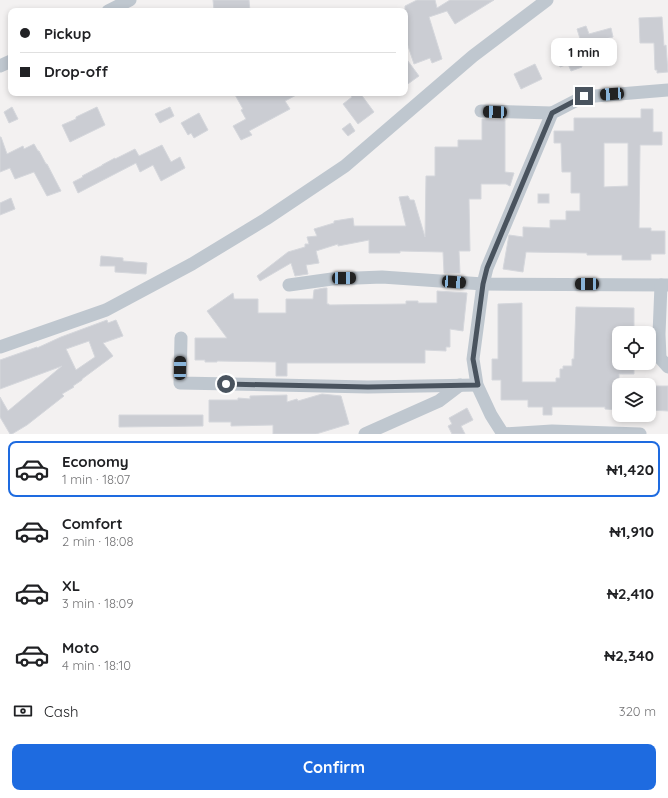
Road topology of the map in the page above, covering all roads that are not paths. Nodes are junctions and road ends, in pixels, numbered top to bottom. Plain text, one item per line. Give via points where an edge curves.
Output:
1 (130, 0) edge
2 (547, 0) edge
3 (114, 8) edge
4 (668, 90) edge
5 (480, 111) dead end
6 (552, 113) junction
7 (289, 284) dead end
8 (483, 284) junction
9 (665, 285) edge
10 (181, 338) dead end
11 (0, 347) edge
12 (668, 367) edge
13 (460, 385) junction
14 (478, 385) junction
15 (365, 434) edge
16 (503, 434) edge
17 (640, 434) edge

1 - 3 street
2 - 11 street via 473,56 345,166 266,219 192,264 106,310
4 - 6 street via 584,96
5 - 6 street
6 - 8 street via 487,268
7 - 8 street via 332,278 382,277
8 - 9 street
8 - 14 street via 473,359
9 - 12 street via 659,334 660,358
10 - 13 street via 180,383 368,387
13 - 14 street
13 - 15 street via 439,401
14 - 16 street via 491,416
16 - 17 street via 552,431

